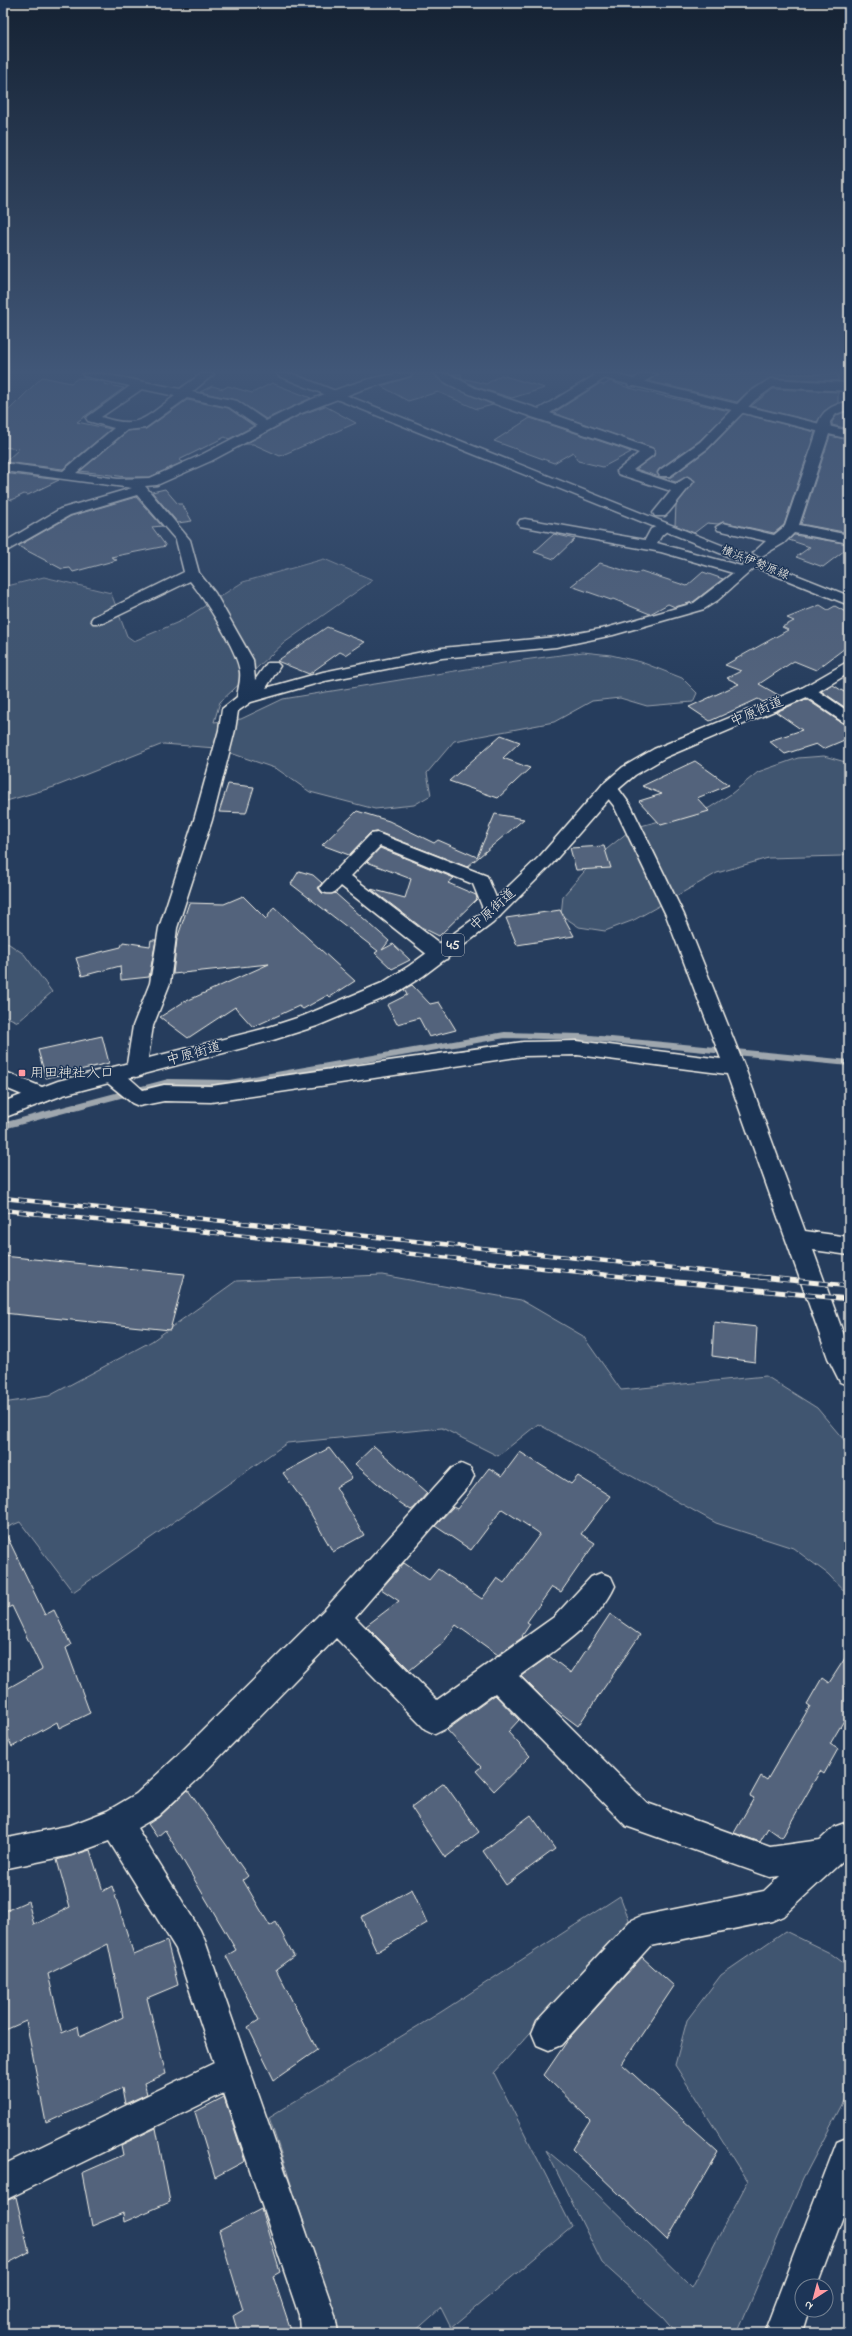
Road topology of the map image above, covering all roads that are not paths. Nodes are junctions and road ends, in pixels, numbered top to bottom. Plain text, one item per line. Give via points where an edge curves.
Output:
1 (118, 483) edge
2 (148, 483) edge
3 (559, 483) edge
4 (581, 483) edge
5 (674, 483) edge
6 (806, 483) edge
7 (138, 486) junction
8 (660, 513) junction
9 (525, 523) dead end
10 (665, 527) junction
11 (722, 527) dead end
12 (791, 528) junction
13 (849, 539) edge
14 (779, 540) junction
15 (649, 545) junction
16 (3, 549) edge
17 (757, 558) junction
18 (741, 571) junction
19 (192, 574) junction
20 (849, 589) edge
21 (849, 601) edge
22 (98, 620) dead end
23 (272, 666) dead end
24 (849, 666) edge
25 (808, 691) junction
26 (245, 699) junction
27 (849, 719) edge
28 (609, 788) junction
29 (493, 912) junction
30 (440, 954) junction
31 (732, 1059) junction
32 (136, 1070) junction
33 (3, 1079) edge
34 (115, 1079) junction
35 (42, 1096) junction
36 (3, 1110) edge
37 (796, 1239) junction
38 (849, 1246) edge
39 (849, 1375) edge
40 (461, 1476) dead end
41 (601, 1586) dead end
42 (336, 1618) junction
43 (496, 1674) junction
44 (116, 1823) junction
45 (837, 1847) edge
46 (3, 1854) edge
47 (549, 2033) dead end
48 (234, 2071) junction
49 (849, 2154) edge
50 (3, 2183) edge
51 (320, 2333) edge
52 (783, 2333) edge

1 - 7 street
2 - 7 street
3 - 10 street, 横浜伊勢原線
4 - 8 street, 横浜伊勢原線
5 - 8 street via 682,485 669,506
6 - 12 street
7 - 16 street via 65,512
7 - 19 street via 183,540
8 - 17 street, 横浜伊勢原線
9 - 15 street
10 - 15 street via 656,532
10 - 17 street, 横浜伊勢原線
11 - 14 street
12 - 13 street
12 - 14 street
14 - 17 street
15 - 18 street via 706,559
17 - 18 street
17 - 20 street, 横浜伊勢原線
17 - 21 street, 横浜伊勢原線
18 - 26 street via 726,587 699,606 608,632 556,642 442,653 323,677
19 - 22 street
19 - 26 street via 208,593 245,660 248,673
23 - 26 street via 256,691
24 - 25 street, 中原街道 / 45
25 - 27 street
25 - 28 street, 中原街道 / 45 via 660,753 629,771
26 - 32 street via 230,709 227,730 203,820 168,928 160,983 143,1026
28 - 29 street, 中原街道 / 45 via 546,860
28 - 31 street via 622,806 675,915
29 - 30 street, 中原街道 / 45
29 - 30 street via 481,880 377,838 335,882
30 - 32 street, 中原街道 / 45 via 389,988 317,1018 266,1035
31 - 34 street via 577,1048 523,1049 211,1094 164,1093 139,1098
31 - 37 street
32 - 34 street, 中原街道 / 45
33 - 35 street
34 - 35 street, 中原街道 / 45
35 - 36 street, 中原街道 / 45
37 - 38 street
37 - 39 street via 840,1358
40 - 42 street
41 - 43 street via 564,1627
42 - 43 street via 435,1720
42 - 44 street via 186,1769 147,1805
43 - 45 street via 637,1815 770,1862
44 - 46 street via 71,1840
44 - 48 street via 189,1941
45 - 47 street via 772,1905 641,1932
48 - 50 street
48 - 51 street via 317,2314
49 - 52 street

